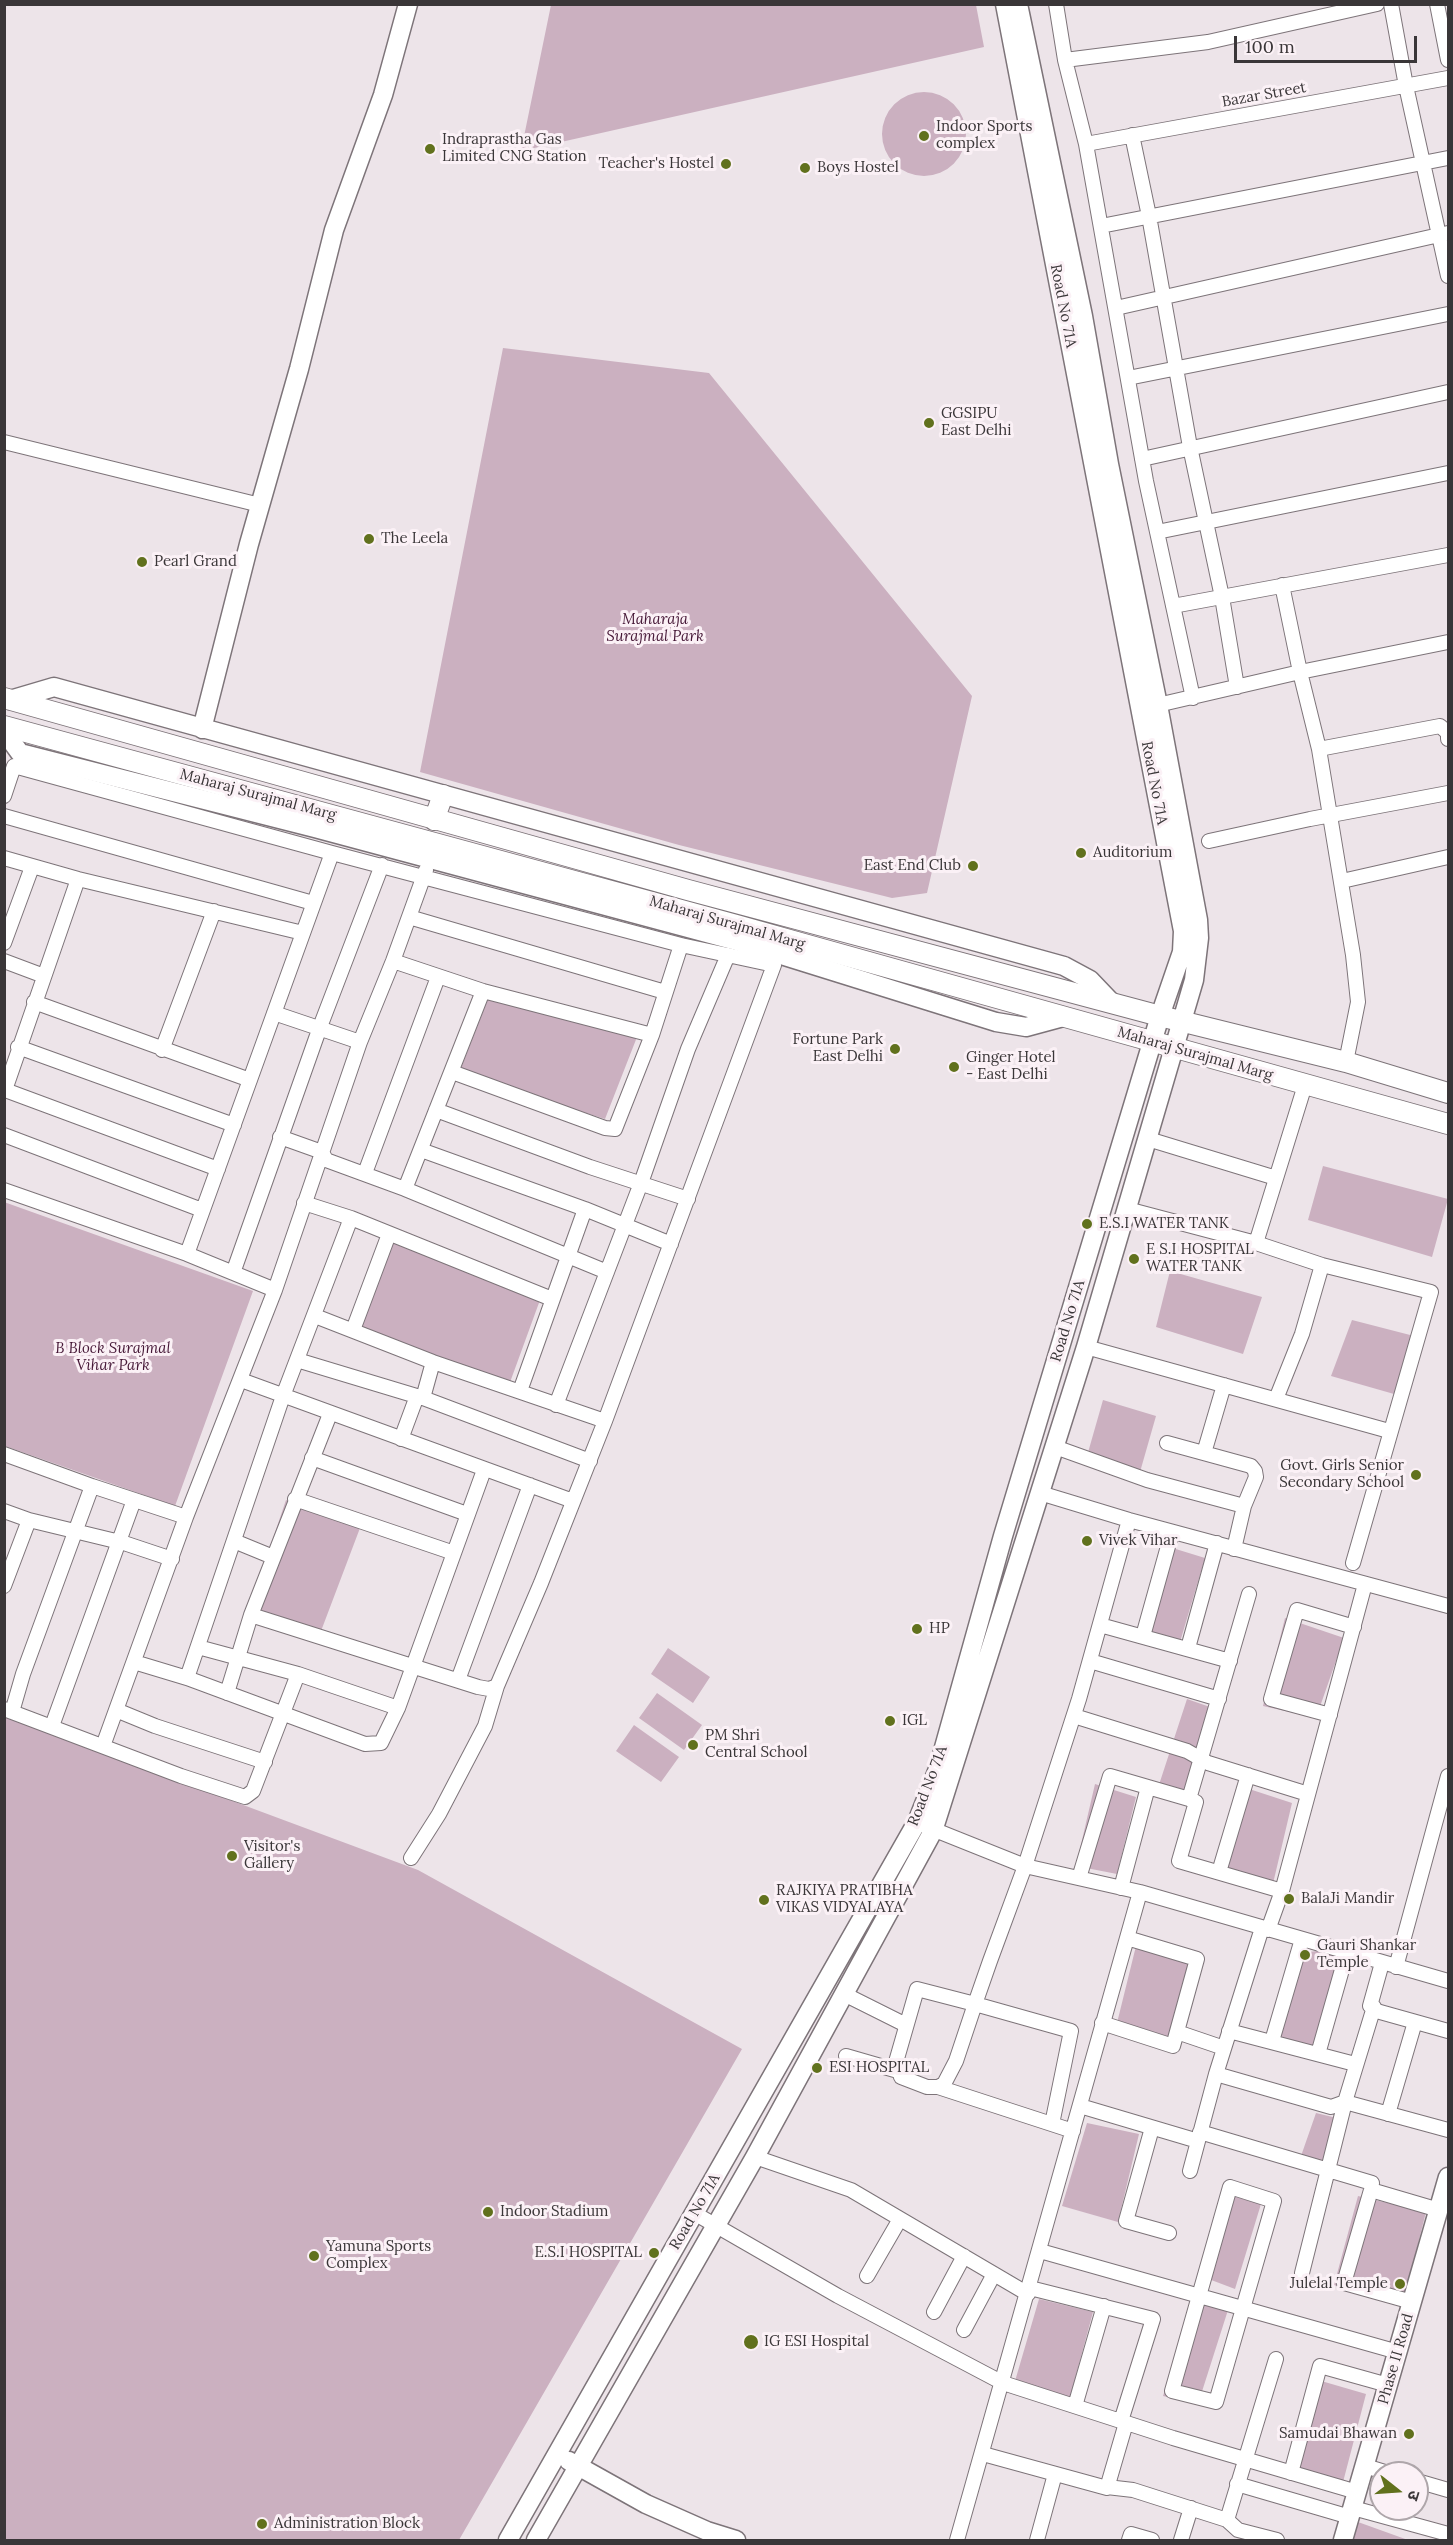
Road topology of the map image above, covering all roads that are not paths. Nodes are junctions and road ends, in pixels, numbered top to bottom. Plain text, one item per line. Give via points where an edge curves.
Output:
1 (408, 4) edge
2 (1005, 4) edge
3 (1018, 4) edge
4 (1056, 4) edge
5 (1377, 4) edge
6 (1391, 4) edge
7 (1437, 4) edge
8 (1065, 60) junction
9 (1449, 60) edge
10 (1024, 66) junction
11 (1449, 78) edge
12 (1406, 86) junction
13 (1132, 135) junction
14 (1086, 144) junction
15 (1449, 158) edge
16 (1422, 162) junction
17 (1149, 216) junction
18 (1101, 226) junction
19 (1444, 234) edge
20 (1064, 270) junction
21 (1449, 276) edge
22 (1163, 297) junction
23 (1116, 308) junction
24 (1449, 314) edge
25 (1175, 370) junction
26 (1128, 378) junction
27 (1449, 392) edge
28 (4, 442) edge
29 (1190, 447) junction
30 (1142, 459) junction
31 (1449, 473) edge
32 (260, 505) junction
33 (1205, 522) junction
34 (1157, 532) junction
35 (1449, 555) edge
36 (1282, 585) junction
37 (1222, 597) junction
38 (1173, 606) junction
39 (1449, 642) edge
40 (1300, 672) junction
41 (1237, 687) junction
42 (1193, 698) junction
43 (7, 699) edge
44 (1158, 705) junction
45 (1139, 709) junction
46 (4, 726) edge
47 (202, 729) junction
48 (4, 731) edge
49 (1449, 739) edge
50 (1319, 748) junction
51 (1449, 793) edge
52 (443, 795) junction
53 (4, 796) edge
54 (1330, 815) junction
55 (4, 816) edge
56 (435, 820) junction
57 (1209, 841) dead end
58 (332, 853) junction
59 (1449, 857) edge
60 (4, 858) edge
61 (430, 859) junction
62 (382, 865) junction
63 (32, 867) junction
64 (78, 879) junction
65 (1342, 881) junction
66 (314, 903) junction
67 (213, 911) junction
68 (409, 917) junction
69 (303, 933) junction
70 (732, 940) junction
71 (4, 943) edge
72 (681, 945) junction
73 (4, 961) edge
74 (393, 961) junction
75 (44, 976) junction
76 (438, 977) junction
77 (483, 991) junction
78 (665, 992) junction
79 (34, 1002) junction
80 (1111, 1002) junction
81 (274, 1013) junction
82 (1160, 1016) junction
83 (1183, 1022) junction
84 (320, 1027) junction
85 (652, 1035) junction
86 (360, 1042) junction
87 (1153, 1042) junction
88 (18, 1047) junction
89 (1173, 1048) junction
90 (162, 1050) junction
91 (1346, 1062) junction
92 (452, 1072) junction
93 (250, 1080) junction
94 (1305, 1085) junction
95 (1449, 1093) edge
96 (436, 1110) junction
97 (1449, 1124) edge
98 (234, 1125) junction
99 (4, 1136) edge
100 (280, 1137) junction
101 (1148, 1139) junction
102 (421, 1150) junction
103 (322, 1152) junction
104 (218, 1169) junction
105 (365, 1173) junction
106 (1275, 1178) junction
107 (641, 1182) junction
108 (405, 1189) junction
109 (4, 1190) edge
110 (688, 1199) junction
111 (304, 1203) junction
112 (585, 1209) junction
113 (1127, 1209) junction
114 (202, 1210) junction
115 (351, 1218) junction
116 (624, 1226) junction
117 (389, 1234) junction
118 (1256, 1243) junction
119 (671, 1244) junction
120 (187, 1254) junction
121 (568, 1255) junction
122 (1322, 1265) junction
123 (607, 1272) junction
124 (233, 1273) junction
125 (275, 1290) junction
126 (552, 1299) junction
127 (315, 1316) junction
128 (353, 1330) junction
129 (1086, 1347) junction
130 (297, 1360) junction
131 (433, 1362) junction
132 (241, 1380) junction
133 (1224, 1385) junction
134 (520, 1390) junction
135 (284, 1396) junction
136 (420, 1397) junction
137 (1276, 1399) junction
138 (555, 1405) junction
139 (330, 1414) junction
140 (605, 1421) junction
141 (1389, 1431) junction
142 (401, 1439) junction
143 (1167, 1443) dead end
144 (1054, 1447) junction
145 (1204, 1453) junction
146 (4, 1454) edge
147 (312, 1458) junction
148 (590, 1461) junction
149 (484, 1470) junction
150 (530, 1485) junction
151 (92, 1486) junction
152 (1040, 1493) junction
153 (295, 1499) junction
154 (134, 1500) junction
155 (573, 1501) junction
156 (1244, 1506) junction
157 (4, 1511) edge
158 (467, 1514) junction
159 (186, 1517) junction
160 (29, 1520) junction
161 (1129, 1520) junction
162 (76, 1532) junction
163 (1173, 1532) junction
164 (119, 1541) junction
165 (234, 1541) junction
166 (1217, 1543) junction
167 (1234, 1549) junction
168 (454, 1553) junction
169 (273, 1557) junction
170 (172, 1559) junction
171 (1353, 1563) dead end
172 (1365, 1584) junction
173 (4, 1586) edge
174 (1249, 1594) dead end
175 (1449, 1606) edge
176 (251, 1615) junction
177 (1100, 1624) junction
178 (1354, 1627) junction
179 (1143, 1636) junction
180 (198, 1647) junction
181 (1188, 1648) junction
182 (240, 1657) junction
183 (1090, 1661) junction
184 (1230, 1661) junction
185 (134, 1662) junction
186 (412, 1667) junction
187 (298, 1674) junction
188 (187, 1678) junction
189 (458, 1680) junction
190 (497, 1686) junction
191 (227, 1693) junction
192 (1219, 1699) junction
193 (398, 1708) junction
194 (8, 1710) edge
195 (116, 1710) junction
196 (284, 1714) junction
197 (1330, 1715) junction
198 (1074, 1716) junction
199 (52, 1726) junction
200 (103, 1746) junction
201 (1201, 1759) junction
202 (265, 1762) junction
203 (1248, 1775) junction
204 (1449, 1776) edge
205 (1148, 1787) junction
206 (1308, 1794) junction
207 (1189, 1799) junction
208 (925, 1826) junction
209 (411, 1858) dead end
210 (1025, 1866) junction
211 (1219, 1872) junction
212 (1079, 1878) junction
213 (1121, 1888) junction
214 (1282, 1891) junction
215 (1140, 1892) junction
216 (1265, 1929) junction
217 (1127, 1938) junction
218 (1302, 1939) junction
219 (1347, 1952) junction
220 (1389, 1965) junction
221 (1449, 1981) edge
222 (844, 1994) junction
223 (975, 2004) junction
224 (1373, 2010) junction
225 (1102, 2022) junction
226 (1415, 2022) junction
227 (906, 2025) junction
228 (1229, 2031) junction
229 (1449, 2031) edge
230 (1177, 2032) junction
231 (1272, 2041) junction
232 (1224, 2048) junction
233 (1318, 2054) junction
234 (846, 2056) dead end
235 (1355, 2064) junction
236 (898, 2071) junction
237 (1216, 2074) junction
238 (938, 2087) junction
239 (1345, 2102) junction
240 (1080, 2106) junction
241 (1389, 2114) junction
242 (1052, 2124) junction
243 (1152, 2128) junction
244 (1449, 2130) edge
245 (1073, 2131) junction
246 (1199, 2137) junction
247 (755, 2157) junction
248 (1329, 2170) junction
249 (1190, 2171) dead end
250 (1449, 2177) edge
251 (1371, 2190) junction
252 (1439, 2210) junction
253 (694, 2213) junction
254 (900, 2219) junction
255 (717, 2225) junction
256 (1169, 2233) dead end
257 (1040, 2251) junction
258 (964, 2256) junction
259 (1302, 2273) dead end
260 (994, 2274) junction
261 (867, 2276) dead end
262 (1029, 2291) junction
263 (1199, 2295) junction
264 (1412, 2302) junction
265 (1104, 2306) junction
266 (1244, 2307) junction
267 (934, 2312) dead end
268 (964, 2330) dead end
269 (1398, 2352) junction
270 (1276, 2359) dead end
271 (1002, 2383) junction
272 (1388, 2385) junction
273 (1075, 2406) junction
274 (1124, 2422) junction
275 (557, 2454) junction
276 (983, 2454) junction
277 (1245, 2459) junction
278 (1365, 2466) junction
279 (579, 2467) junction
280 (1369, 2467) edge
281 (1291, 2473) junction
282 (1055, 2474) junction
283 (1237, 2484) junction
284 (1429, 2484) edge
285 (1107, 2487) junction
286 (1449, 2490) edge
287 (1353, 2506) junction
288 (1191, 2508) junction
289 (1227, 2520) junction
290 (1449, 2534) edge
291 (1427, 2535) edge
292 (1273, 2540) edge
293 (508, 2541) edge
294 (536, 2541) edge
295 (736, 2541) edge
296 (957, 2541) edge
297 (1037, 2541) edge
298 (1129, 2541) edge
299 (1152, 2541) edge
300 (1181, 2541) edge
301 (1343, 2541) edge

1 - 32 street via 383,95 334,230
2 - 10 street, Road No 71A
3 - 10 street, Road No 71A
4 - 8 street
5 - 8 street via 1208,42
6 - 12 street
7 - 9 street
8 - 14 street
10 - 20 street, Road No 71A
11 - 12 street, Bazar Street
12 - 13 street, Bazar Street
12 - 16 street
13 - 14 street, Bazar Street
13 - 17 street
14 - 18 street
15 - 16 street
16 - 17 street
16 - 19 street
17 - 18 street
17 - 22 street
18 - 23 street
19 - 21 street
19 - 22 street
20 - 44 street, Road No 71A
20 - 45 street, Road No 71A
22 - 23 street
22 - 25 street
23 - 26 street
24 - 25 street
25 - 26 street
25 - 29 street
26 - 30 street
27 - 29 street
28 - 32 street
29 - 30 street
29 - 33 street
30 - 34 street
31 - 33 street
32 - 47 street
33 - 34 street
33 - 37 street
34 - 38 street
35 - 36 street
36 - 37 street
36 - 40 street
37 - 38 street
37 - 41 street
38 - 42 street
39 - 40 street
40 - 41 street
40 - 50 street
41 - 42 street
42 - 44 street
43 - 47 street, Maharaj Surajmal Marg via 54,687
43 - 56 main road, Maharaj Surajmal Marg
44 - 45 street
44 - 83 street, Road No 71A via 1199,938
45 - 82 street, Road No 71A via 1183,931 1182,952
46 - 61 main road, Maharaj Surajmal Marg
47 - 52 street, Maharaj Surajmal Marg
48 - 61 street via 20,753
49 - 50 street via 1440,726
50 - 54 street
51 - 54 street
52 - 56 main road
52 - 80 street, Maharaj Surajmal Marg via 1064,966 1090,980
53 - 58 street via 14,766
54 - 57 street
54 - 65 street
55 - 66 street
56 - 80 main road, Maharaj Surajmal Marg
58 - 62 street
58 - 66 street
59 - 65 street
60 - 63 street
61 - 62 street
61 - 68 street
61 - 70 main road, Maharaj Surajmal Marg
61 - 72 street
62 - 84 street
63 - 64 street
63 - 71 street
64 - 67 street
64 - 75 street
65 - 91 street via 1358,1002
66 - 69 street
67 - 69 street
67 - 90 street
68 - 74 street
68 - 78 street
69 - 81 street
70 - 72 street
70 - 87 main road, Maharaj Surajmal Marg via 1063,1017
70 - 107 street
70 - 110 street via 774,965
72 - 78 street
73 - 75 street
74 - 76 street
74 - 86 street
75 - 79 street
76 - 77 street
76 - 105 street
77 - 85 street
77 - 92 street
78 - 85 street
79 - 88 street
79 - 90 street
80 - 82 main road, Maharaj Surajmal Marg
81 - 84 street
81 - 93 street
82 - 83 main road, Maharaj Surajmal Marg
82 - 87 street, Road No 71A
83 - 89 street, Road No 71A
83 - 91 main road, Maharaj Surajmal Marg
84 - 86 street
84 - 100 street
85 - 92 street via 618,1123 611,1130
86 - 103 street
87 - 89 main road, Maharaj Surajmal Marg
87 - 208 street, Road No 71A via 1003,1536
88 - 98 street
88 - 104 street via 4,1090
89 - 94 main road, Maharaj Surajmal Marg
89 - 101 street, Road No 71A
90 - 93 street
91 - 95 main road, Maharaj Surajmal Marg
92 - 96 street
93 - 98 street
94 - 97 main road, Maharaj Surajmal Marg
94 - 106 street
96 - 102 street
96 - 107 street
98 - 104 street
99 - 114 street
100 - 103 street
100 - 124 street
101 - 106 street
101 - 113 street, Road No 71A
102 - 108 street
102 - 112 street
103 - 105 street via 326,1160
103 - 111 street
104 - 114 street
105 - 108 street
106 - 118 street
107 - 110 street
107 - 116 street
108 - 121 street
109 - 120 street
110 - 119 street
111 - 115 street
111 - 125 street
112 - 116 street
112 - 121 street
113 - 118 street
113 - 129 street, Road No 71A
114 - 120 street
115 - 117 street
115 - 127 street
116 - 119 street
116 - 123 street
117 - 126 street
117 - 128 street
118 - 122 street
119 - 140 street
120 - 124 street
121 - 123 street
121 - 126 street
122 - 137 street via 1302,1334
122 - 141 street via 1431,1292
123 - 138 street
124 - 125 street
125 - 132 street
126 - 134 street
127 - 128 street
127 - 130 street
128 - 131 street
129 - 133 street
129 - 144 street, Road No 71A
130 - 135 street
130 - 136 street
131 - 134 street
131 - 136 street
132 - 135 street
132 - 159 street
133 - 137 street
133 - 145 street
134 - 138 street
135 - 139 street
135 - 165 street
136 - 142 street
136 - 148 street
137 - 141 street
138 - 140 street
139 - 142 street
139 - 147 street
140 - 148 street
141 - 171 street
142 - 149 street
143 - 145 street
144 - 152 street, Road No 71A
144 - 156 street via 1147,1480
145 - 156 street via 1255,1470
146 - 151 street
147 - 153 street
147 - 158 street
148 - 155 street
149 - 150 street
149 - 158 street
150 - 155 street
150 - 189 street
151 - 154 street
151 - 162 street
152 - 161 street
152 - 208 street, Road No 71A
153 - 168 street
153 - 169 street
154 - 159 street
154 - 164 street
155 - 190 street
156 - 167 street
157 - 160 street
158 - 168 street
159 - 170 street
160 - 162 street
160 - 173 street
161 - 163 street
161 - 177 street
162 - 164 street
162 - 194 street
163 - 166 street
163 - 179 street
164 - 170 street
164 - 199 street
165 - 169 street
165 - 180 street
166 - 167 street
166 - 181 street
167 - 172 street
168 - 186 street
169 - 176 street
170 - 185 street
172 - 175 street
172 - 178 street
174 - 184 street
176 - 182 street
176 - 186 street
177 - 179 street
177 - 183 street
178 - 197 street
178 - 197 street via 1297,1610 1271,1699
179 - 181 street
180 - 182 street
180 - 188 street
181 - 184 street
182 - 187 street
182 - 191 street
183 - 192 street
183 - 198 street
184 - 192 street
185 - 188 street
185 - 195 street
186 - 189 street
186 - 193 street
187 - 193 street
187 - 196 street
188 - 191 street
189 - 190 street via 489,1689
190 - 209 street via 485,1726
191 - 196 street
192 - 201 street
193 - 196 street via 384,1740 371,1744
194 - 199 street
195 - 200 street
195 - 202 street
196 - 202 street
197 - 206 street
198 - 201 street via 1187,1751
198 - 210 street
199 - 200 street
200 - 202 street via 242,1797 253,1791
201 - 203 street
201 - 207 street
203 - 206 street
203 - 211 street
204 - 220 street
205 - 207 street
205 - 212 street via 1110,1776
205 - 213 street
206 - 214 street
207 - 211 street via 1196,1802 1179,1861
208 - 210 street
208 - 222 street, Road No 71A
208 - 253 street, Road No 71A
210 - 212 street
210 - 223 street
211 - 214 street
212 - 213 street
213 - 215 street
214 - 216 street
215 - 216 street
215 - 217 street
216 - 218 street
216 - 228 street
217 - 225 street
217 - 230 street via 1197,1959
218 - 219 street
218 - 231 street
219 - 220 street
219 - 233 street
220 - 221 street
220 - 224 street via 1370,2006
222 - 227 street
222 - 247 street, Road No 71A
223 - 227 street via 916,1989
223 - 238 street via 956,2061 944,2084
223 - 242 street via 1071,2031
224 - 226 street
224 - 235 street
225 - 230 street via 1173,2046
225 - 240 street
226 - 229 street
226 - 241 street
227 - 236 street via 896,2062
228 - 231 street
228 - 232 street
230 - 232 street
231 - 233 street
232 - 237 street
233 - 235 street
234 - 236 street
235 - 239 street
236 - 238 street via 911,2082
237 - 239 street via 1331,2107
237 - 246 street
238 - 242 street
239 - 241 street
239 - 248 street
240 - 243 street
240 - 245 street
241 - 244 street
242 - 245 street
243 - 246 street
243 - 256 street via 1126,2220
245 - 257 street
246 - 248 street
246 - 249 street
247 - 254 street via 851,2190
247 - 255 street, Road No 71A
248 - 251 street via 1372,2183
248 - 259 street
250 - 252 street, Phase II Road
251 - 252 street
251 - 264 street via 1344,2283
252 - 264 street, Phase II Road
253 - 255 street
253 - 275 street, Road No 71A
254 - 258 street
254 - 261 street
255 - 271 street via 834,2294
255 - 279 street, Road No 71A
257 - 262 street
257 - 263 street
258 - 260 street
258 - 267 street
260 - 262 street
260 - 268 street
262 - 265 street
262 - 271 street
263 - 266 street
263 - 266 street via 1172,2391 1216,2402
263 - 266 street via 1230,2187 1274,2201
264 - 269 street, Phase II Road
265 - 273 street
265 - 274 street via 1153,2319
266 - 269 street
269 - 272 street, Phase II Road
270 - 277 street
271 - 273 street
271 - 276 street
272 - 278 street, Phase II Road
272 - 281 street via 1320,2366
273 - 274 street
274 - 277 street
274 - 285 street
275 - 279 street
275 - 293 street, Road No 71A
276 - 282 street
276 - 296 street
277 - 281 street
277 - 283 street
278 - 280 street
278 - 287 street, Phase II Road
279 - 294 street, Road No 71A
279 - 295 street via 646,2504
281 - 287 street
282 - 285 street
282 - 297 street
283 - 287 street
283 - 289 street
284 - 286 street
285 - 288 street via 1133,2490
287 - 291 street
287 - 301 street, Phase II Road
288 - 289 street
288 - 300 street
289 - 292 street via 1238,2530
290 - 291 street
298 - 299 street via 1131,2534

